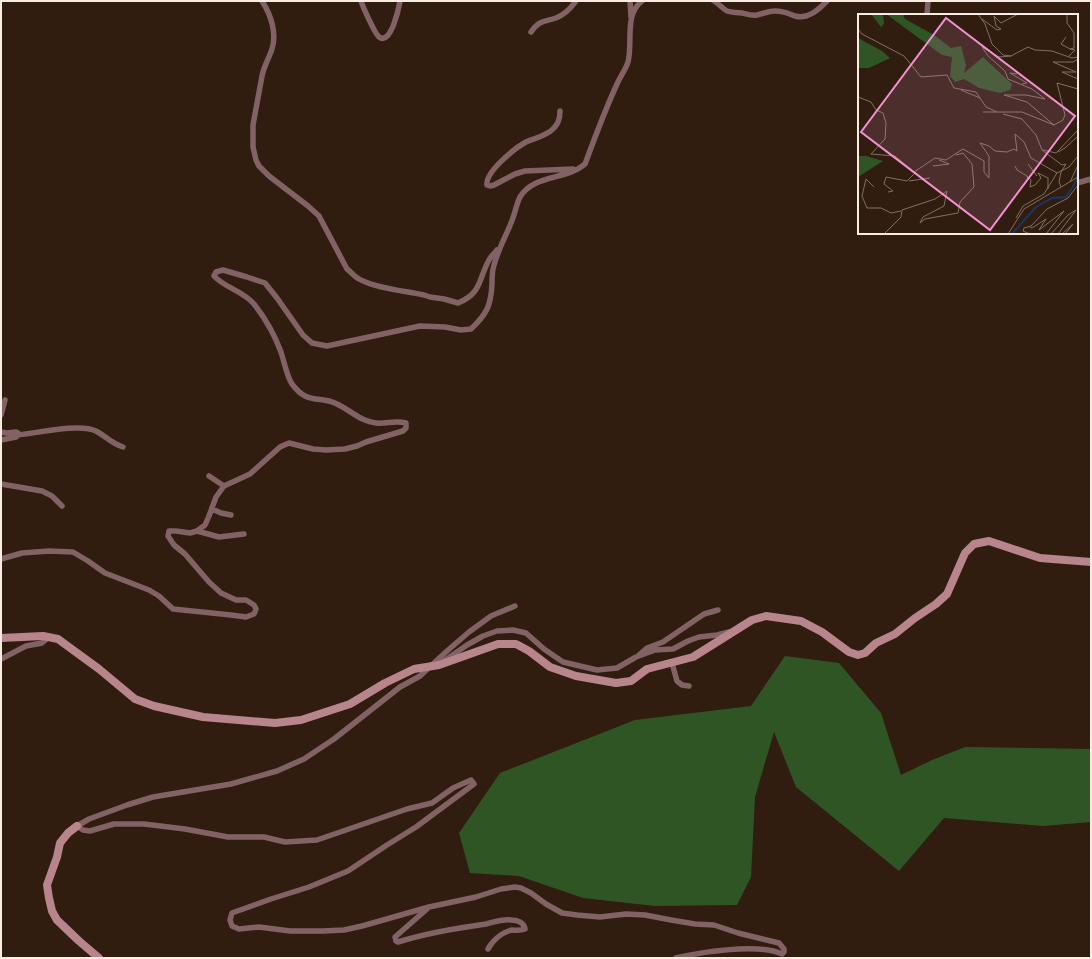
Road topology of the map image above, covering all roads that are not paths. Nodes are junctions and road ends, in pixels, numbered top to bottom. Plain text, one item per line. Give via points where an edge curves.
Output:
1 (262, 1) edge
2 (361, 1) edge
3 (400, 1) edge
4 (576, 1) edge
5 (630, 1) edge
6 (642, 1) edge
7 (714, 1) edge
8 (827, 1) edge
9 (928, 1) edge
10 (927, 14) edge
11 (631, 20) junction
12 (530, 32) dead end
13 (560, 111) dead end
14 (579, 169) junction
15 (1091, 179) edge
16 (1078, 183) edge
17 (498, 250) junction
18 (5, 400) dead end
19 (1, 415) edge
20 (1, 432) edge
21 (18, 435) junction
22 (1, 440) edge
23 (123, 447) dead end
24 (209, 476) dead end
25 (1, 484) edge
26 (224, 486) junction
27 (62, 506) dead end
28 (212, 509) junction
29 (232, 515) dead end
30 (197, 531) junction
31 (244, 534) dead end
32 (1, 559) edge
33 (1091, 562) edge
34 (515, 606) dead end
35 (718, 610) dead end
36 (733, 631) junction
37 (49, 637) junction
38 (1, 638) edge
39 (636, 657) junction
40 (1, 659) edge
41 (672, 663) junction
42 (439, 665) junction
43 (430, 666) junction
44 (689, 686) dead end
45 (77, 826) junction
46 (429, 908) junction
47 (488, 949) dead end
48 (99, 958) edge
49 (676, 958) edge

1 - 17 street via 269,14 274,34 262,76 253,125 256,160 269,176 318,216 347,268 357,278 370,284 458,303 475,292 489,259
2 - 3 street via 378,37 383,38 391,31
4 - 12 street via 563,14 540,22
5 - 11 street
6 - 11 street via 637,5
7 - 8 street via 724,9 752,16 770,11 784,11 804,16 815,13
9 - 10 street
11 - 14 street via 628,63 617,83 585,164
13 - 14 street via 557,125 511,152 493,169 486,181 487,185 525,171
14 - 17 street via 551,177 527,188 518,202 512,222
15 - 16 street
17 - 26 street via 493,268 491,298 484,315 471,329 420,326 326,346 312,343 302,335 265,284 223,270 216,272 214,276 219,281 239,291 254,303 281,352 291,383 304,396 330,401 363,420 377,423 406,423 403,431 344,449 313,449 289,443 280,447 250,474
18 - 19 street
20 - 21 street via 16,432
21 - 22 street
21 - 23 street via 79,428 96,431 113,444
24 - 26 street
25 - 27 street via 42,491
26 - 28 street via 216,497
28 - 29 street
28 - 30 street via 205,525
30 - 31 street via 219,537
30 - 32 street via 169,531 168,536 174,546 185,554 221,593 254,605 254,614 246,617 173,609 149,590 105,574 72,552 22,553
33 - 36 street via 1040,558 988,541 974,544 965,553 947,594 895,634 858,655 849,652 822,632 801,621 766,616 752,620
34 - 43 street via 491,616
35 - 39 street via 704,614
36 - 39 street via 699,637 673,649 655,650
36 - 41 street via 693,657
37 - 38 street
37 - 40 street via 42,643 26,646
37 - 43 street via 58,639 135,699 203,717 275,723 301,720 350,704 385,682 414,669
39 - 42 street via 617,668 597,670 563,662 526,633 513,630 497,631 483,636
41 - 42 street via 647,669 631,682 616,683 576,676 550,667 516,644 498,644
41 - 44 street via 676,681
42 - 43 street
43 - 45 street via 420,676 400,687 304,759 277,771 231,784 153,797 89,819
45 - 46 street via 90,831 114,824 144,824 228,837 264,837 285,842 317,840 432,803 453,788 471,780 474,784 416,827 348,871 309,888 232,913 230,920 232,926 239,929 259,927 290,931 344,930
45 - 48 street via 60,843 47,885 49,898 57,920
46 - 47 street via 395,937 398,942 417,936 508,920 519,921 524,925 525,929 511,931 499,937
46 - 49 street via 515,887 531,893 562,913 600,917 645,915 714,925 779,943 784,949 782,954 744,949

